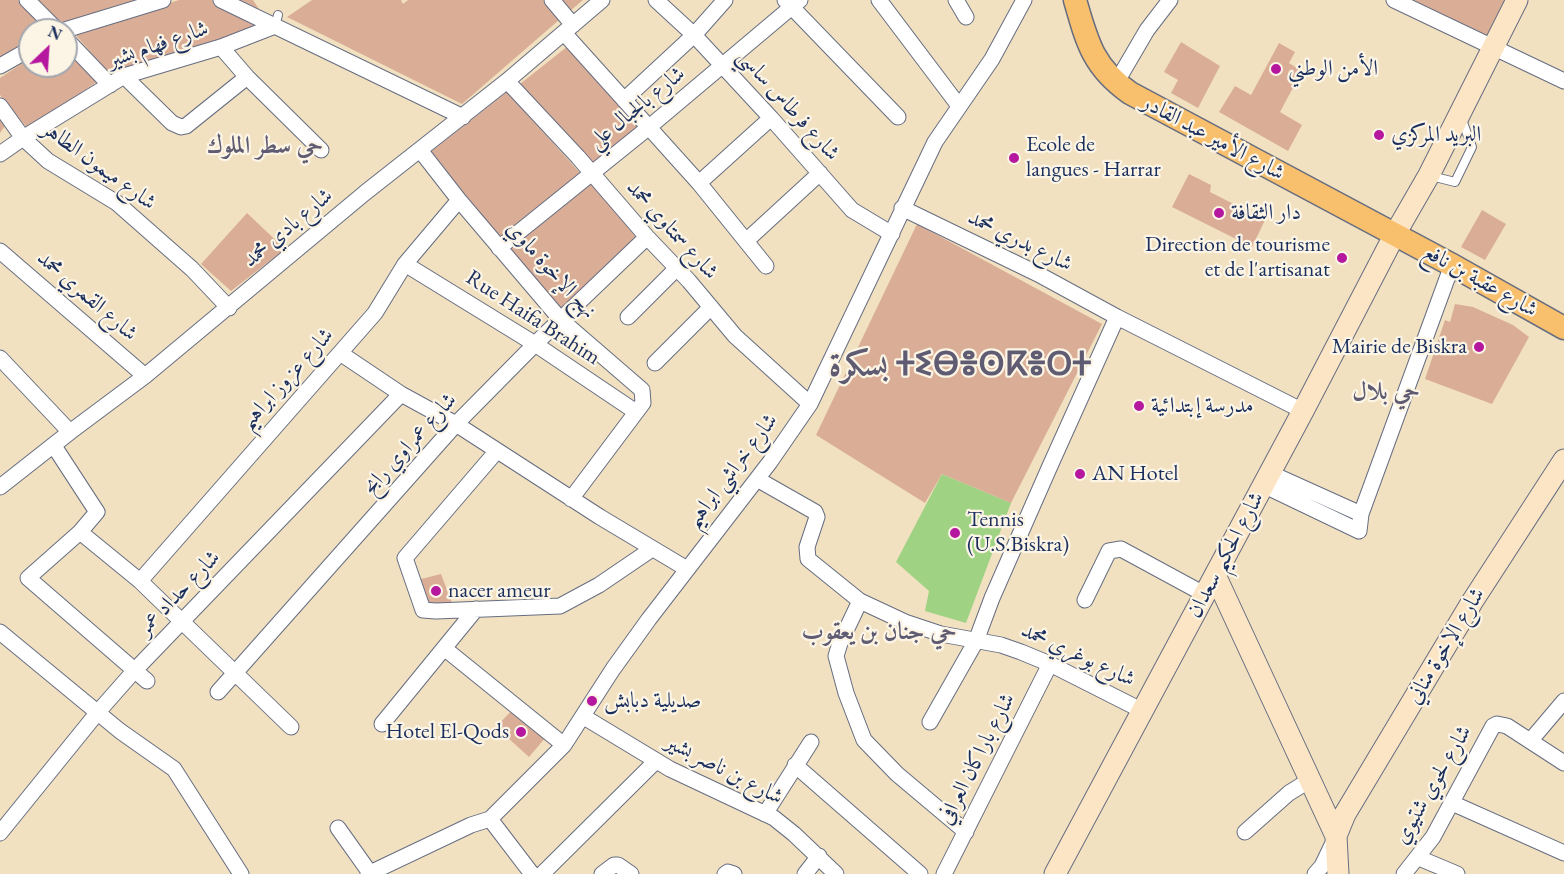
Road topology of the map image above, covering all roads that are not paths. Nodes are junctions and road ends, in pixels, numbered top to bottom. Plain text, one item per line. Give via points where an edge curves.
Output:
1 (27, 0) edge
2 (163, 0) edge
3 (221, 0) edge
4 (552, 0) edge
5 (602, 0) edge
6 (656, 0) edge
7 (725, 0) edge
8 (879, 0) edge
9 (956, 0) edge
10 (1024, 0) edge
11 (1075, 0) edge
12 (1170, 0) edge
13 (1394, 0) edge
14 (1517, 0) edge
15 (793, 2) edge
16 (966, 16) dead end
17 (45, 18) edge
18 (277, 21) junction
19 (78, 26) edge
20 (569, 29) junction
21 (694, 35) junction
22 (221, 47) junction
23 (1493, 49) junction
24 (78, 52) edge
25 (18, 56) edge
26 (0, 66) edge
27 (723, 66) junction
28 (124, 76) junction
29 (247, 77) junction
30 (507, 81) junction
31 (1564, 81) edge
32 (1116, 83) junction
33 (110, 85) junction
34 (624, 100) junction
35 (0, 106) edge
36 (959, 106) junction
37 (463, 117) junction
38 (898, 117) dead end
39 (771, 118) junction
40 (648, 128) junction
41 (22, 138) junction
42 (321, 150) dead end
43 (420, 150) junction
44 (0, 154) edge
45 (820, 173) junction
46 (592, 174) junction
47 (699, 183) junction
48 (459, 200) junction
49 (902, 208) junction
50 (892, 234) junction
51 (1395, 234) junction
52 (647, 237) junction
53 (746, 241) junction
54 (499, 248) junction
55 (0, 251) edge
56 (405, 264) junction
57 (1452, 265) junction
58 (766, 266) dead end
59 (677, 268) junction
60 (711, 307) junction
61 (230, 308) junction
62 (628, 317) dead end
63 (1117, 317) junction
64 (561, 320) junction
65 (1564, 328) edge
66 (535, 344) junction
67 (340, 353) junction
68 (0, 358) edge
69 (655, 363) dead end
70 (145, 376) junction
71 (401, 394) junction
72 (810, 404) junction
73 (1303, 411) junction
74 (636, 412) junction
75 (456, 424) junction
76 (70, 432) junction
77 (54, 446) junction
78 (496, 452) junction
79 (1564, 460) edge
80 (757, 479) junction
81 (1266, 479) junction
82 (2, 482) edge
83 (571, 499) junction
84 (80, 532) junction
85 (652, 549) junction
86 (687, 569) junction
87 (1215, 575) junction
88 (140, 581) junction
89 (1204, 594) junction
90 (1085, 600) dead end
91 (860, 601) junction
92 (476, 609) junction
93 (182, 623) junction
94 (0, 632) edge
95 (976, 641) junction
96 (444, 648) junction
97 (1050, 664) junction
98 (234, 673) junction
99 (141, 675) junction
100 (218, 692) dead end
101 (1564, 700) edge
102 (1143, 711) junction
103 (98, 712) junction
104 (584, 717) junction
105 (930, 722) dead end
106 (382, 724) dead end
107 (291, 727) dead end
108 (1531, 740) junction
109 (811, 742) dead end
110 (564, 745) junction
111 (656, 761) junction
112 (1564, 763) edge
113 (795, 765) junction
114 (1310, 780) junction
115 (1452, 803) junction
116 (765, 814) junction
117 (490, 819) junction
118 (338, 828) dead end
119 (966, 832) junction
120 (1245, 832) dead end
121 (0, 833) edge
122 (1336, 836) junction
123 (1564, 853) edge
124 (819, 856) junction
125 (1419, 858) junction
126 (369, 873) edge
127 (241, 874) edge
128 (532, 874) edge
129 (542, 874) edge
130 (602, 874) edge
131 (631, 874) edge
132 (725, 874) edge
133 (734, 874) edge
134 (805, 874) edge
135 (836, 874) edge
136 (920, 874) edge
137 (944, 874) edge
138 (1055, 874) edge
139 (1315, 874) edge
140 (1338, 874) edge
141 (1404, 874) edge
142 (1456, 874) edge

1 - 17 street
2 - 19 street
3 - 18 street
4 - 20 street
5 - 20 street, شارع بادي محمد
6 - 21 street, شارع فرطاس ساسي
7 - 21 street
8 - 36 street
9 - 16 street
10 - 36 street, شارع خراشي ابراهيم via 992,59
11 - 32 main road, شارع الأمير عبد القادر via 1093,55
12 - 32 street
13 - 23 street
14 - 23 street, شارع الحكيم سعدان
15 - 27 street, شارع بالجبال علي
15 - 38 street
18 - 22 street, شارع فهام بشير
18 - 37 street
20 - 30 street, شارع بادي محمد
20 - 34 street
21 - 27 street, شارع فرطاس ساسي
21 - 34 street
22 - 28 street, شارع فهام بشير
22 - 29 street
23 - 31 street
23 - 51 street, شارع الحكيم سعدان
24 - 33 street
25 - 26 street
27 - 39 street, شارع فرطاس ساسي
27 - 40 street, شارع بالجبال علي
28 - 29 street via 172,123 181,127
28 - 33 street, شارع فهام بشير
29 - 42 street
30 - 37 street, شارع بادي محمد
30 - 46 street, شارع سمتاوي محمد
32 - 51 main road, شارع الأمير عبد القادر
33 - 41 street, شارع فهام بشير
34 - 40 street
35 - 41 street, شارع ميمون الطاهر
36 - 49 street, شارع خراشي ابراهيم via 935,141
37 - 43 street, شارع بادي محمد
39 - 45 street, شارع فرطاس ساسي
39 - 47 street
40 - 46 street, شارع بالجبال علي
40 - 47 street
41 - 44 street, شارع فهام بشير
41 - 61 street, شارع ميمون الطاهر via 48,161 117,203
43 - 48 street, نهج الإخوة ماوي
43 - 61 street, شارع بادي محمد
45 - 50 street, شارع فرطاس ساسي via 852,210
45 - 53 street
46 - 52 street, شارع سمتاوي محمد
46 - 54 street, شارع بالجبال علي
47 - 53 street
48 - 54 street, نهج الإخوة ماوي
48 - 56 street, شارع عزوز ابراهيم
49 - 50 street, شارع خراشي ابراهيم
49 - 63 street, شارع بدري محمد
50 - 72 street, شارع خراشي ابراهيم
51 - 57 main road, شارع عقبة بن نافع
51 - 73 street, شارع الحكيم سعدان
52 - 59 street, شارع سمتاوي محمد
52 - 64 street, شارع عمراوي رابح
53 - 58 street
54 - 64 street, نهج الإخوة ماوي
55 - 70 street, شارع القمري محمد
56 - 66 street, Rue Haifa Brahim
56 - 67 street, شارع عزوز ابراهيم via 375,313
57 - 65 main road, شارع عقبة بن نافع
57 - 81 street via 1361,514
59 - 60 street, شارع سمتاوي محمد
59 - 62 street
60 - 69 street
60 - 72 street, شارع سمتاوي محمد via 735,336
61 - 70 street, شارع بادي محمد
63 - 73 street, شارع بدري محمد
63 - 95 street
64 - 66 street, شارع عمراوي رابح
64 - 74 street, نهج الإخوة ماوي via 642,390 643,403
66 - 74 street, Rue Haifa Brahim
66 - 75 street, شارع عمراوي رابح
67 - 71 street
67 - 88 street, شارع عزوز ابراهيم
68 - 76 street
70 - 76 street, شارع بادي محمد
71 - 75 street
71 - 93 street, شارع حداد عمر
72 - 80 street, شارع خراشي ابراهيم
73 - 81 street, شارع الحكيم سعدان
74 - 83 street
75 - 78 street
75 - 98 street, شارع عمراوي رابح
76 - 77 street, شارع بادي محمد
77 - 82 street, شارع بادي محمد
77 - 84 street via 97,512
78 - 83 street
78 - 92 street via 405,558 423,610
79 - 122 street, شارع الإخوة مناني via 1472,602 1345,814
80 - 86 street, شارع خراشي ابراهيم
80 - 91 street, شارع بوغري محمد via 815,512 808,559
81 - 87 street, شارع الحكيم سعدان
83 - 85 street
84 - 88 street
84 - 99 street via 28,578
85 - 86 street
85 - 92 street via 560,606
86 - 104 street, شارع خراشي ابراهيم
87 - 89 street, شارع الحكيم سعدان
87 - 114 street
88 - 93 street
89 - 90 street via 1115,549 1109,551
89 - 102 street, شارع الحكيم سعدان
91 - 95 street, شارع بوغري محمد via 923,628
91 - 119 street via 836,656 864,740 897,774
92 - 96 street
93 - 98 street
93 - 99 street, شارع حداد عمر
94 - 103 street
95 - 97 street, شارع بوغري محمد via 1001,645
95 - 105 street
96 - 106 street
96 - 110 street
97 - 102 street, شارع بوغري محمد
97 - 119 street, شارع باراكان العرافي
98 - 100 street, شارع عمراوي رابح
98 - 107 street
99 - 103 street, شارع حداد عمر
101 - 108 street
102 - 138 street, شارع الحكيم سعدان
103 - 121 street, شارع حداد عمر
103 - 127 street via 174,770
104 - 110 street, شارع خراشي ابراهيم
104 - 111 street, شارع بن ناصر بشير
108 - 112 street, شارع لحوي شتيوي
108 - 115 street, شارع لحوي شتيوي via 1507,726 1493,726
109 - 113 street
110 - 117 street, شارع خراشي ابراهيم
111 - 116 street, شارع بن ناصر بشير
111 - 129 street
113 - 116 street
113 - 136 street
114 - 120 street
114 - 122 street
115 - 123 street
115 - 125 street, شارع لحوي شتيوي
116 - 124 street, شارع بن ناصر بشير
117 - 126 street, شارع خراشي ابراهيم
117 - 128 street
118 - 126 street
119 - 137 street, شارع باراكان العرافي
122 - 139 street
122 - 140 street
124 - 134 street
124 - 135 street, شارع بن ناصر بشير
125 - 141 street, شارع لحوي شتيوي
125 - 142 street
130 - 131 street via 614,865
132 - 133 street

